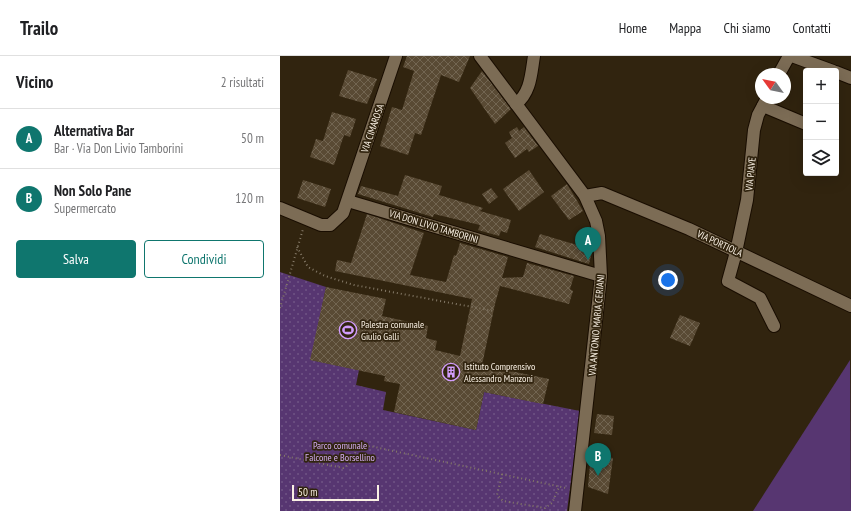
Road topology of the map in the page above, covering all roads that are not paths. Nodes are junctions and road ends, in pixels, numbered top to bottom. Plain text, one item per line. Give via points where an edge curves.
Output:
1 (396, 56) edge
2 (480, 56) edge
3 (534, 56) edge
4 (789, 56) edge
5 (792, 56) edge
6 (782, 68) edge
7 (825, 68) edge
8 (839, 73) edge
9 (851, 78) edge
10 (516, 104) junction
11 (764, 104) edge
12 (769, 104) edge
13 (803, 122) edge
14 (585, 196) junction
15 (348, 201) junction
16 (280, 208) edge
17 (736, 252) junction
18 (601, 276) junction
19 (851, 306) edge
20 (774, 326) dead end
21 (575, 511) edge

1 - 15 street, VIA CIMAROSA
2 - 10 street, VIA ANTONIO MARIA CERIANI
3 - 10 street via 527,91 524,98
4 - 6 street
5 - 7 street
8 - 9 street
10 - 14 street, VIA ANTONIO MARIA CERIANI
11 - 17 street, VIA PIAVE via 754,130 747,200
12 - 13 street
14 - 17 street, VIA PORTIOLA via 602,193 689,229
14 - 18 street, VIA ANTONIO MARIA CERIANI via 596,221
15 - 16 street via 343,213 330,225 306,220
15 - 18 street, VIA DON LIVIO TAMBORINI
17 - 19 street, VIA PORTIOLA
17 - 20 street, VIA PIAVE via 728,281 760,298
18 - 21 street, VIA ANTONIO MARIA CERIANI

